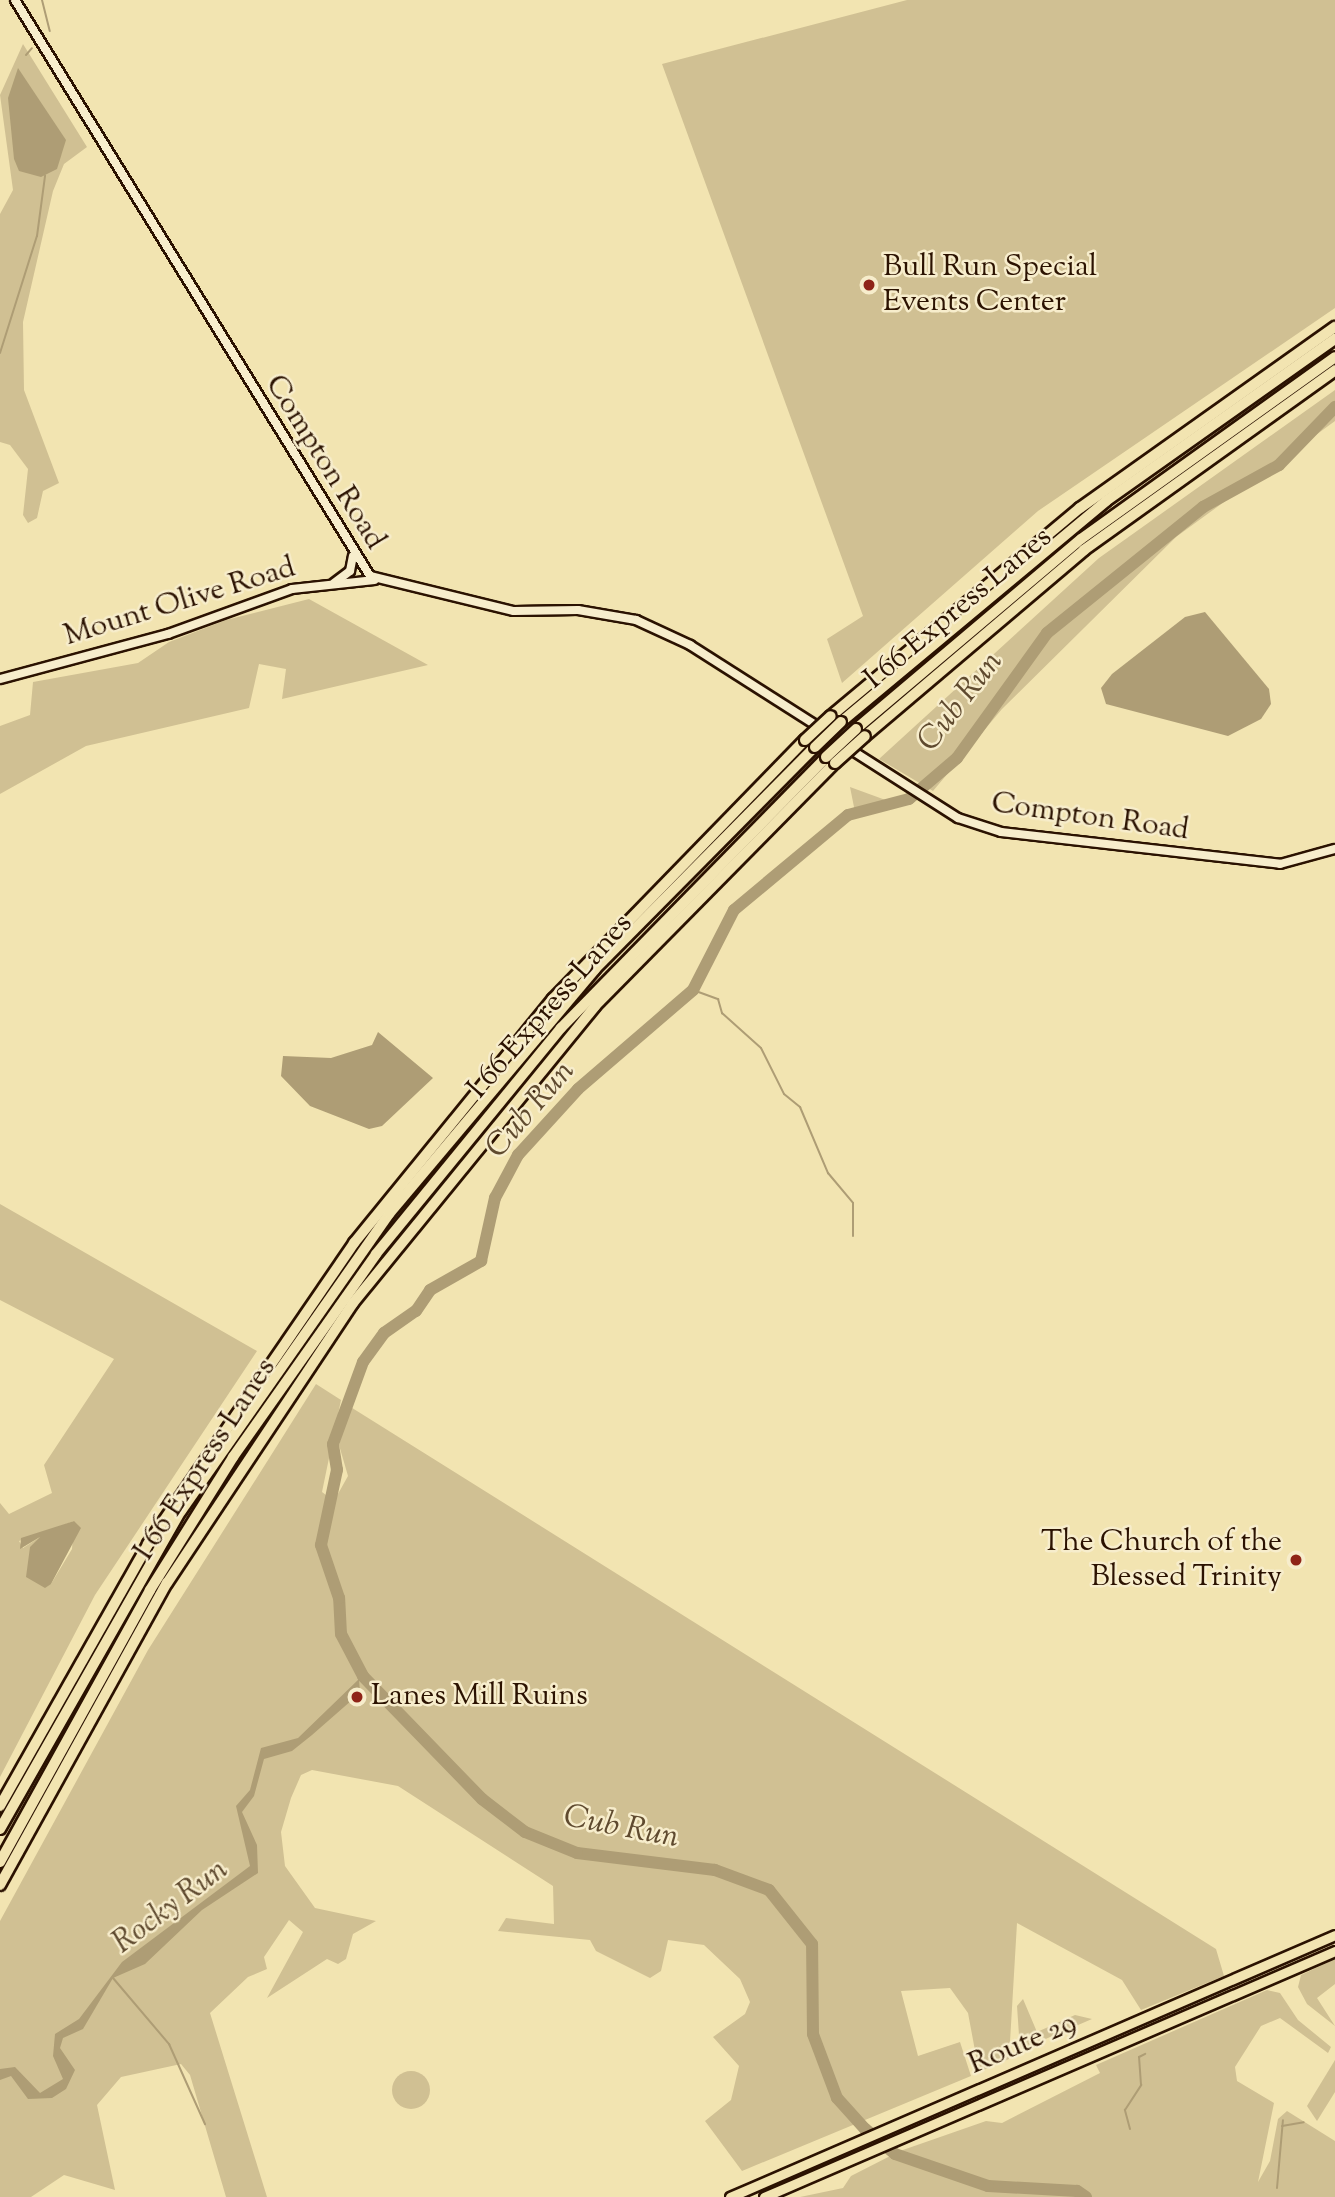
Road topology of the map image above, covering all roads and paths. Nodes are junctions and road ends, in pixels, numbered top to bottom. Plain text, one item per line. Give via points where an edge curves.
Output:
1 (15, 0) edge
2 (1335, 327) edge
3 (1335, 340) edge
4 (1335, 358) edge
5 (1335, 370) edge
6 (353, 556) junction
7 (375, 579) junction
8 (334, 584) junction
9 (0, 678) edge
10 (836, 719) junction
11 (814, 724) dead end
12 (860, 733) junction
13 (810, 743) junction
14 (856, 752) dead end
15 (830, 760) junction
16 (1335, 849) edge
17 (0, 1806) edge
18 (0, 1829) edge
19 (0, 1863) edge
20 (0, 1885) edge
21 (1335, 1935) edge
22 (1335, 1951) edge
23 (730, 2197) edge
24 (764, 2197) edge

1 - 6 street, Compton Road
2 - 10 highway via 1080,508
3 - 10 highway, I 66 Express Lanes via 1068,531
4 - 12 highway, I 66 Express Lanes via 1091,531
5 - 12 highway via 1084,550
6 - 7 street, Compton Road
6 - 8 street via 348,573
7 - 8 street, Mount Olive Road
7 - 11 street, Compton Road via 514,611 597,612 636,621 690,645
8 - 9 street, Mount Olive Road via 292,589 168,634
10 - 13 highway, bridge
12 - 15 highway, bridge
13 - 17 highway via 553,999 354,1243 148,1544
13 - 18 highway, I 66 Express Lanes via 595,969 389,1214 181,1511
14 - 16 street, Compton Road via 933,804 983,828 1280,864
15 - 19 highway, I 66 Express Lanes via 561,1028 376,1254 157,1578
15 - 20 highway via 595,1006 360,1294 167,1583
21 - 23 main road, Route 29
22 - 24 main road, Route 29

